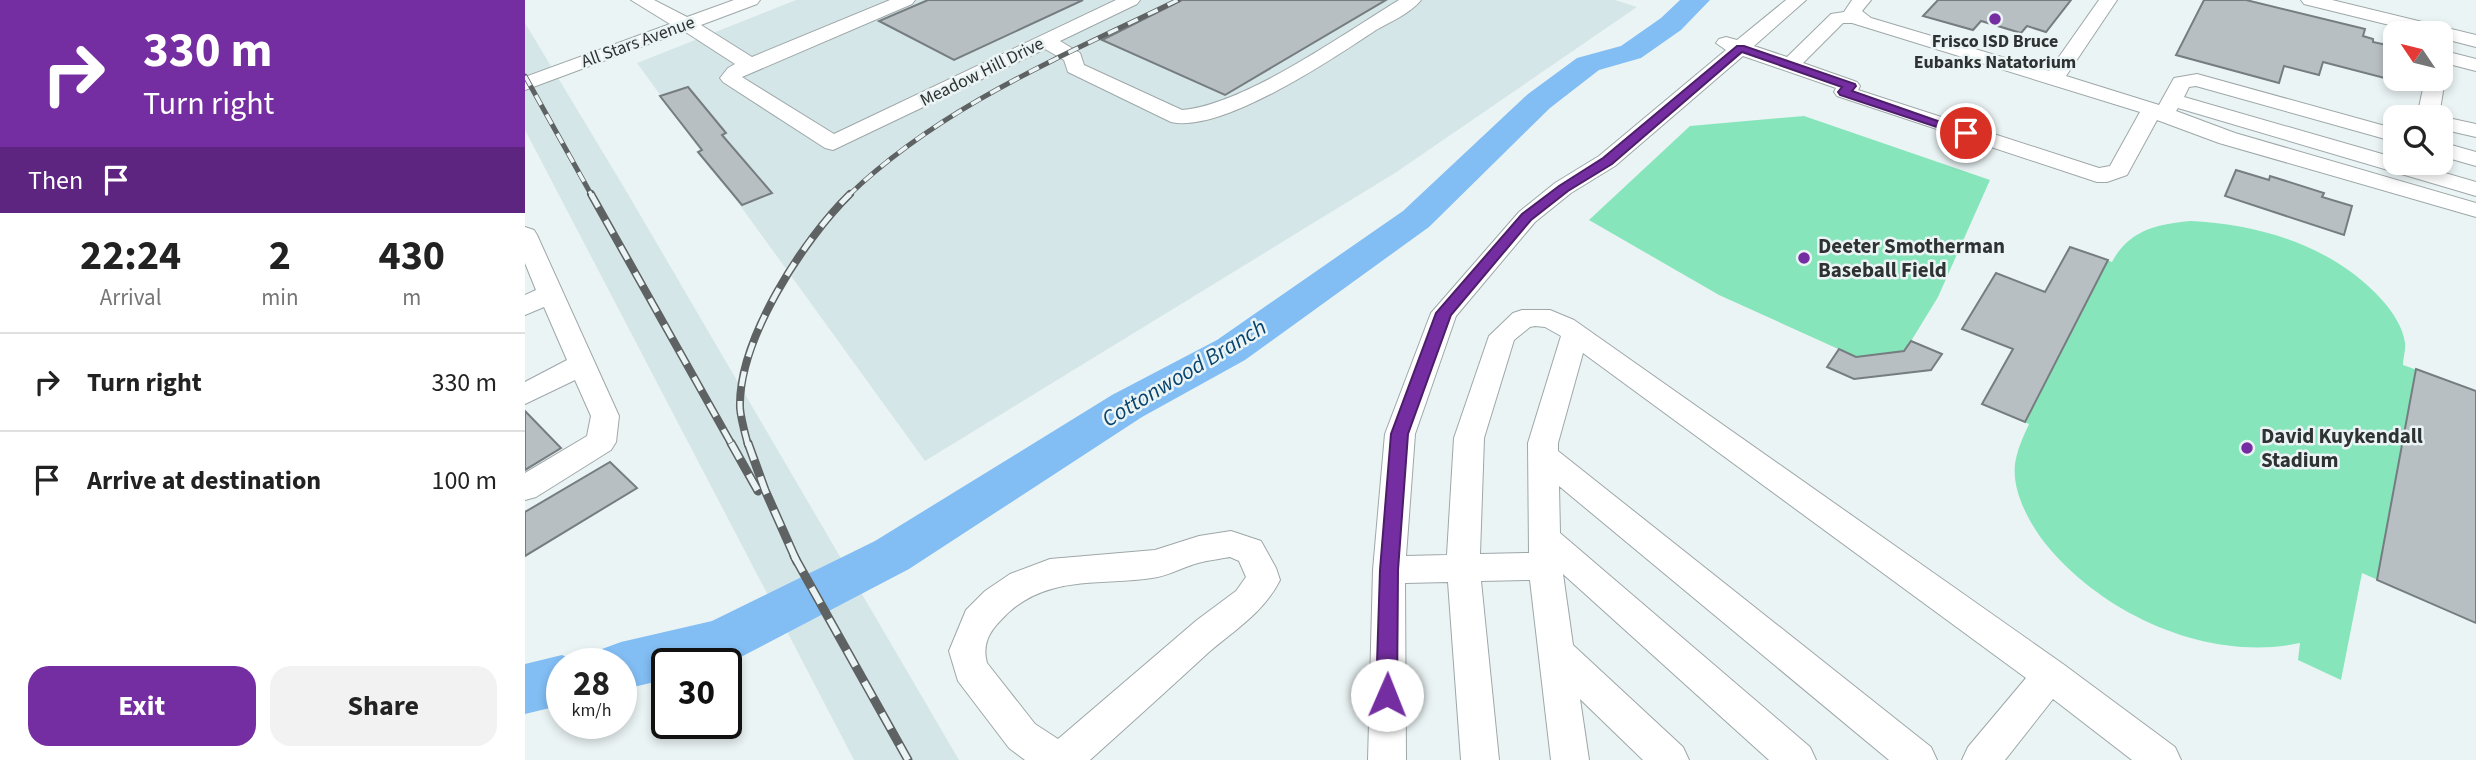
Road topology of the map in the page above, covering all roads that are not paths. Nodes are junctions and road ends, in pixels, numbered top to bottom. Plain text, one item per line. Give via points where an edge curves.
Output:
1 (751, 0) edge
2 (906, 0) edge
3 (1131, 0) edge
4 (1412, 0) edge
5 (1770, 0) edge
6 (1797, 0) edge
7 (2108, 0) edge
8 (2310, 0) edge
9 (654, 2) edge
10 (1859, 8) edge
11 (2385, 21) edge
12 (687, 24) junction
13 (2453, 38) edge
14 (1046, 41) junction
15 (1720, 41) junction
16 (2476, 41) edge
17 (1741, 48) junction
18 (2453, 59) edge
19 (750, 65) junction
20 (1790, 65) junction
21 (2476, 65) edge
22 (2054, 79) junction
23 (525, 84) edge
24 (2163, 108) junction
25 (2453, 125) edge
26 (2476, 131) edge
27 (2383, 132) edge
28 (2453, 152) edge
29 (2324, 156) junction
30 (2476, 159) edge
31 (1563, 188) junction
32 (2476, 188) edge
33 (2476, 211) edge
34 (525, 235) edge
35 (552, 293) junction
36 (525, 306) edge
37 (1575, 334) junction
38 (583, 364) junction
39 (525, 394) edge
40 (1543, 456) junction
41 (525, 488) edge
42 (1545, 552) junction
43 (1389, 570) junction
44 (1463, 570) junction
45 (1556, 652) junction
46 (2050, 675) junction
47 (1056, 760) edge
48 (1062, 760) edge
49 (1387, 760) edge
50 (1480, 760) edge
51 (1570, 760) edge
52 (1670, 760) edge
53 (1797, 760) edge
54 (1918, 760) edge
55 (1981, 760) edge
56 (2162, 760) edge

1 - 12 street, All Stars Avenue
2 - 19 street
3 - 14 street, Meadow Hill Drive
4 - 14 street via 1258,92 1191,118 1179,117 1075,68 1073,57
5 - 15 street
6 - 17 street
7 - 22 street
8 - 11 street
9 - 12 street
10 - 20 street via 1838,18
10 - 22 street via 1864,22
12 - 19 street
12 - 23 street, All Stars Avenue
13 - 16 street
14 - 19 street, Meadow Hill Drive via 834,143 730,78
15 - 17 street
15 - 31 street via 1590,153
17 - 20 street
17 - 31 street via 1607,161
18 - 21 street
20 - 24 street via 1850,86 1844,92 2097,175 2119,170
22 - 24 street
24 - 27 street via 2181,82 2197,80
24 - 29 street via 2227,138
25 - 26 street
28 - 30 street
29 - 32 street
29 - 33 street
31 - 43 street via 1527,217 1444,313 1400,434
34 - 35 street
35 - 36 street
35 - 38 street
37 - 40 street
37 - 44 street via 1550,319 1535,317 1522,320 1502,336 1469,439
37 - 46 street
38 - 39 street
38 - 41 street via 605,416 601,442
40 - 42 street
40 - 54 street
42 - 44 street
42 - 45 street
42 - 53 street
43 - 44 street
43 - 49 street
44 - 50 street
45 - 51 street
45 - 52 street
46 - 55 street
46 - 56 street
47 - 48 street via 1022,736 971,670 966,651 984,614 1022,584 1050,573 1155,564 1231,544 1250,551 1263,580 1248,601

